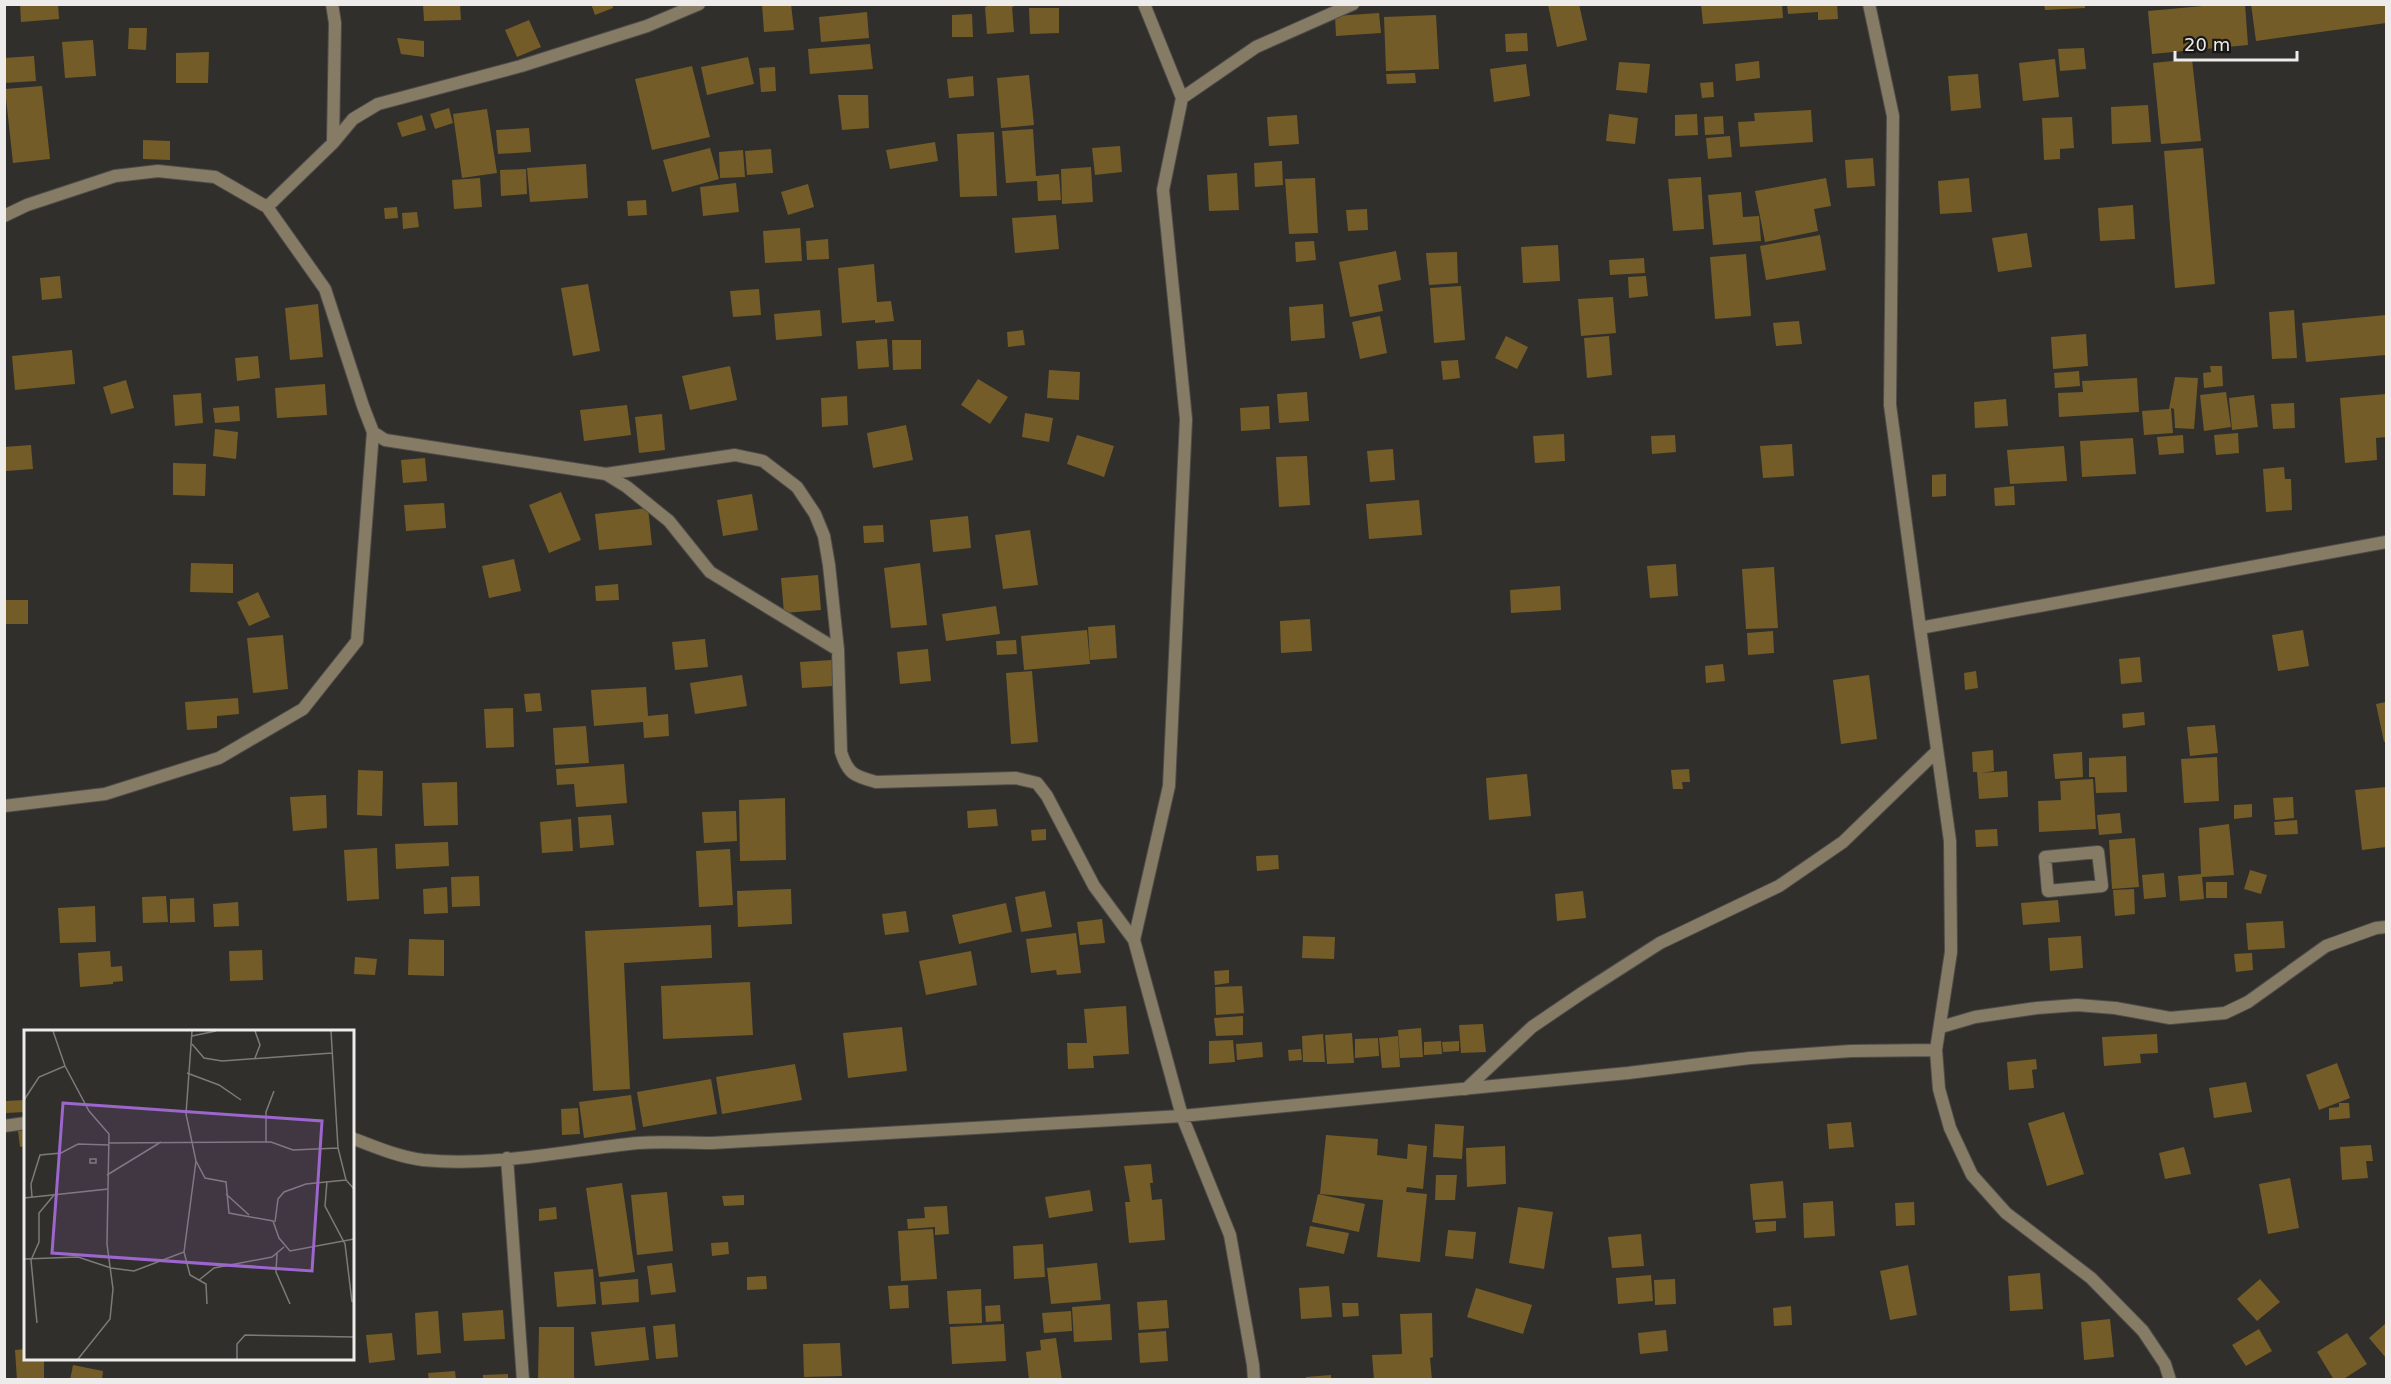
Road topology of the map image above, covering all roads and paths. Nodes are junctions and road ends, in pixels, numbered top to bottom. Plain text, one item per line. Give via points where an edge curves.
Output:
1 (332, 4) edge
2 (699, 4) edge
3 (1144, 4) edge
4 (1353, 4) edge
5 (1869, 4) edge
6 (1182, 99) junction
7 (333, 143) junction
8 (267, 207) junction
9 (4, 216) edge
10 (373, 432) junction
11 (606, 474) junction
12 (2386, 542) edge
13 (1920, 628) junction
14 (838, 650) junction
15 (1937, 752) junction
16 (4, 806) edge
17 (2102, 886) joint
18 (2386, 927) edge
19 (1134, 940) junction
20 (1941, 1027) junction
21 (1936, 1050) junction
22 (1466, 1089) junction
23 (1182, 1116) junction
24 (24, 1123) edge
25 (4, 1126) edge
26 (354, 1139) edge
27 (507, 1158) junction
28 (522, 1380) edge
29 (1254, 1380) edge
30 (2170, 1380) edge

1 - 7 street
2 - 7 street via 646,26 521,66 378,104 353,120
3 - 6 street
4 - 6 street via 1256,47
5 - 13 street via 1893,116 1890,405
6 - 19 street via 1162,190 1186,419 1169,786
7 - 8 street
8 - 9 street via 215,177 158,171 116,176
8 - 10 street via 326,289
10 - 11 street via 402,444
10 - 16 street via 357,641 303,709 219,758 105,794
11 - 14 street via 669,521 710,572
11 - 14 street via 735,455 763,461 797,487 824,536
12 - 13 street
13 - 15 street
14 - 19 street via 841,752 855,777 876,782 1016,778 1037,783 1094,886
15 - 20 street via 1950,841 1951,952
15 - 22 street via 1843,842 1779,886 1660,943 1582,993 1532,1027
17 - 17 street via 2098,852 2045,857 2048,891
18 - 20 street via 2326,946 2248,1002 2225,1013 2170,1018 2077,1005 1975,1017
19 - 23 street
20 - 21 street
21 - 22 street via 1750,1058
21 - 30 street via 1939,1089 1950,1128 1972,1175 2006,1213 2091,1278 2143,1331 2166,1364
22 - 23 street
23 - 27 street via 712,1143 639,1143
23 - 29 street via 1230,1235
24 - 25 street
26 - 27 street via 421,1160
27 - 28 street

